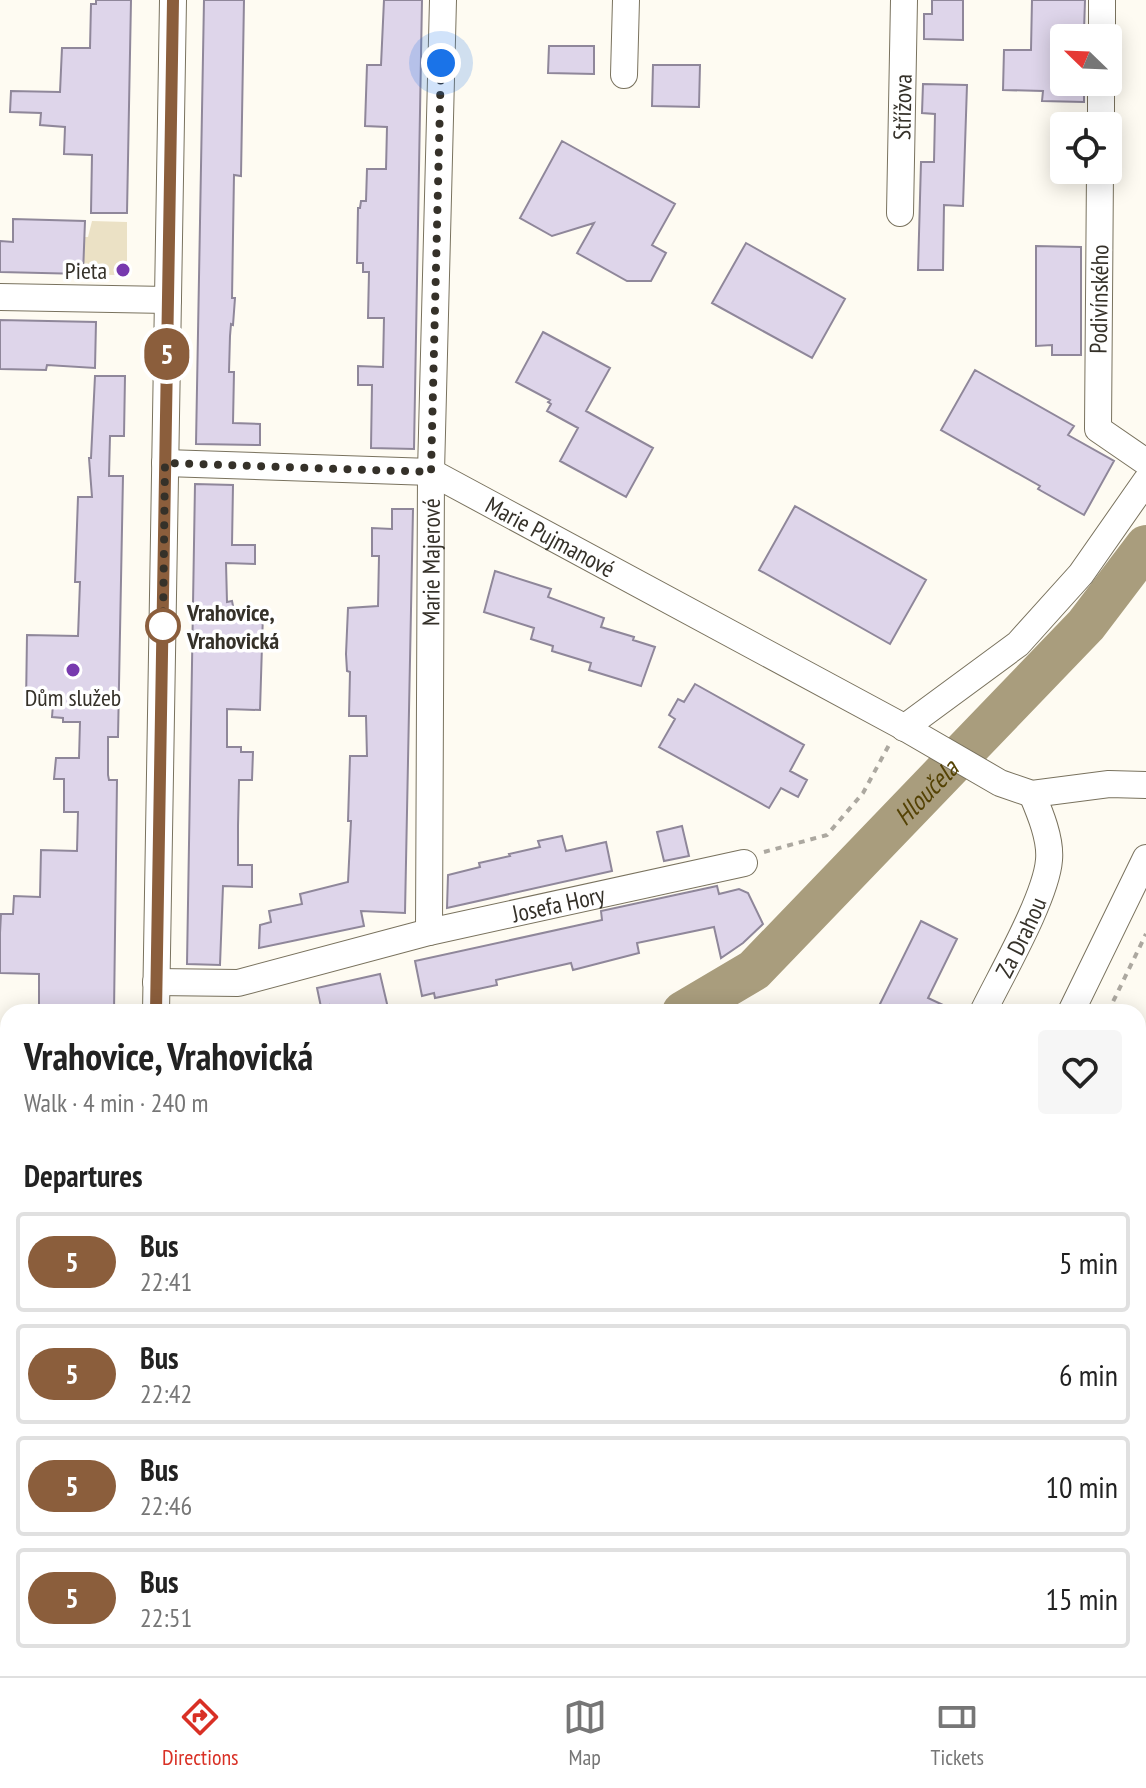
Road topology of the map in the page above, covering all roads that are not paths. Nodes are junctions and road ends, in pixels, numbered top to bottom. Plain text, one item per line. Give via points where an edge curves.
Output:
1 (173, 0) edge
2 (443, 0) edge
3 (626, 0) edge
4 (904, 0) edge
5 (1102, 0) edge
6 (1102, 24) edge
7 (624, 75) dead end
8 (1100, 184) edge
9 (900, 213) dead end
10 (0, 297) edge
11 (168, 300) junction
12 (1146, 462) edge
13 (165, 463) junction
14 (431, 472) junction
15 (1146, 481) edge
16 (902, 727) junction
17 (1146, 785) edge
18 (1032, 794) junction
19 (744, 863) road end
20 (1144, 868) edge
21 (429, 932) junction
22 (156, 982) junction
23 (156, 1004) edge
24 (987, 1004) edge
25 (1075, 1004) edge

1 - 11 street
2 - 14 street, Marie Majerové
3 - 7 street
4 - 9 street, Střížova
5 - 6 street
8 - 12 street, Podivínského via 1098,429
10 - 11 street
11 - 13 street
13 - 14 street, Marie Pujmanové
13 - 22 street
14 - 16 street, Marie Pujmanové
14 - 21 street, Marie Majerové
15 - 16 street via 1081,574 1018,644
16 - 18 street, Marie Pujmanové via 1000,783
17 - 18 street
18 - 24 street, Za Drahou via 1050,857 1045,883
19 - 21 street, Josefa Hory
20 - 25 street
21 - 22 street, Josefa Hory via 238,983
22 - 23 street

